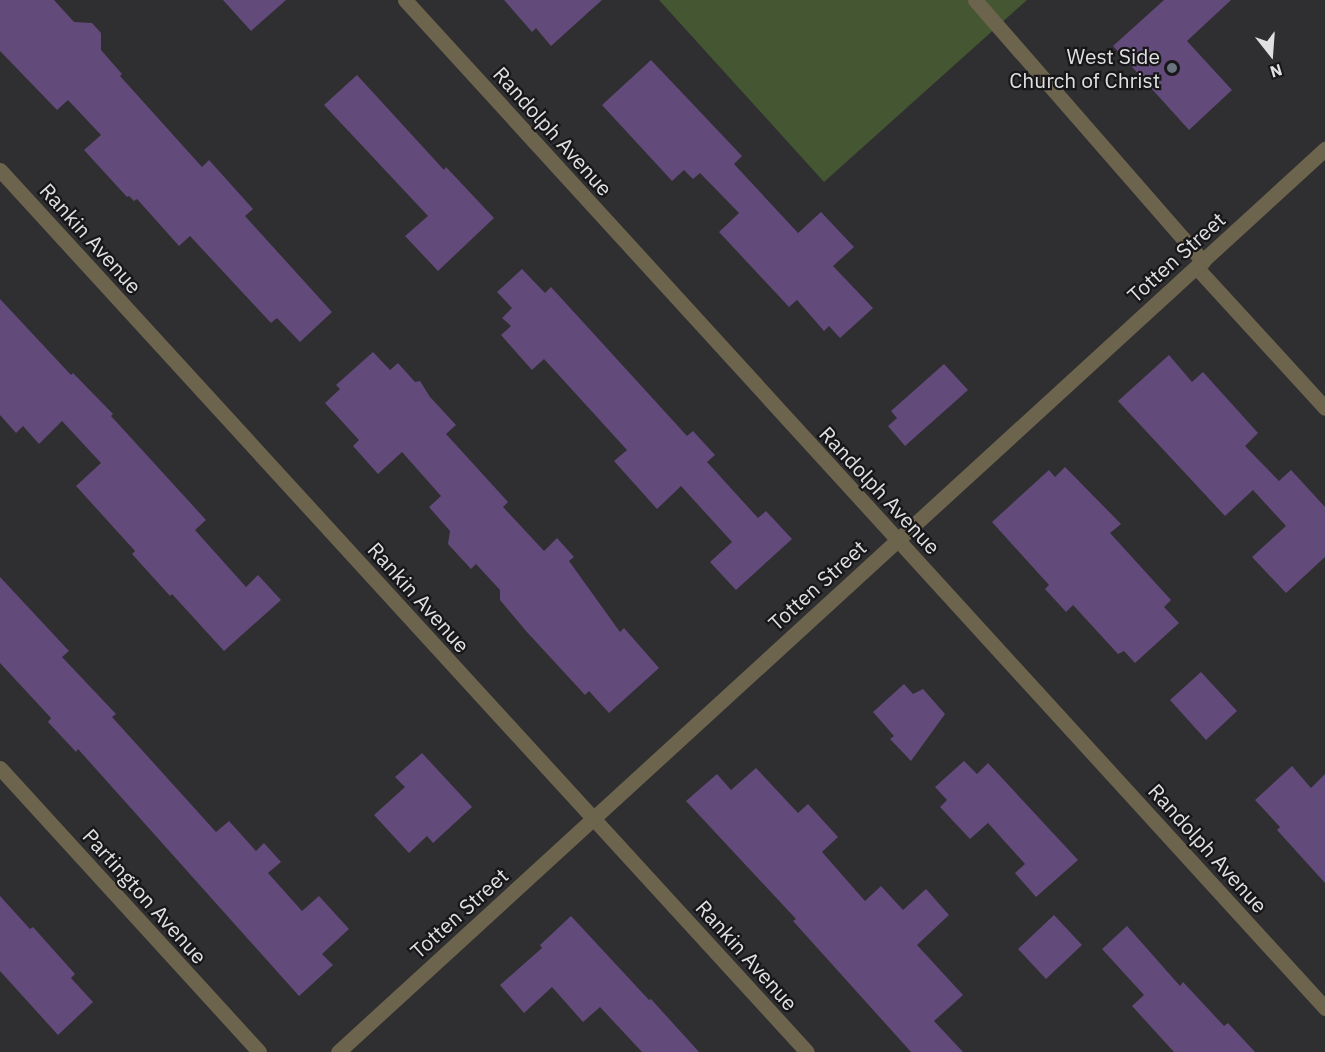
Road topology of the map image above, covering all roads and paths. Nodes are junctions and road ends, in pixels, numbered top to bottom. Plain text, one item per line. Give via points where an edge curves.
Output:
1 (405, 0) edge
2 (975, 0) edge
3 (1325, 149) edge
4 (0, 170) edge
5 (1199, 264) junction
6 (1325, 408) edge
7 (897, 540) junction
8 (0, 768) edge
9 (593, 819) junction
10 (1325, 1008) edge
11 (259, 1052) edge
12 (338, 1052) edge
13 (807, 1052) edge

1 - 7 street, Randolph Avenue
2 - 5 street
3 - 5 street, Totten Street
4 - 9 street, Rankin Avenue
5 - 6 street
5 - 7 street, Totten Street
7 - 9 street, Totten Street
7 - 10 street, Randolph Avenue
8 - 11 street, Partington Avenue
9 - 12 street, Totten Street
9 - 13 street, Rankin Avenue

